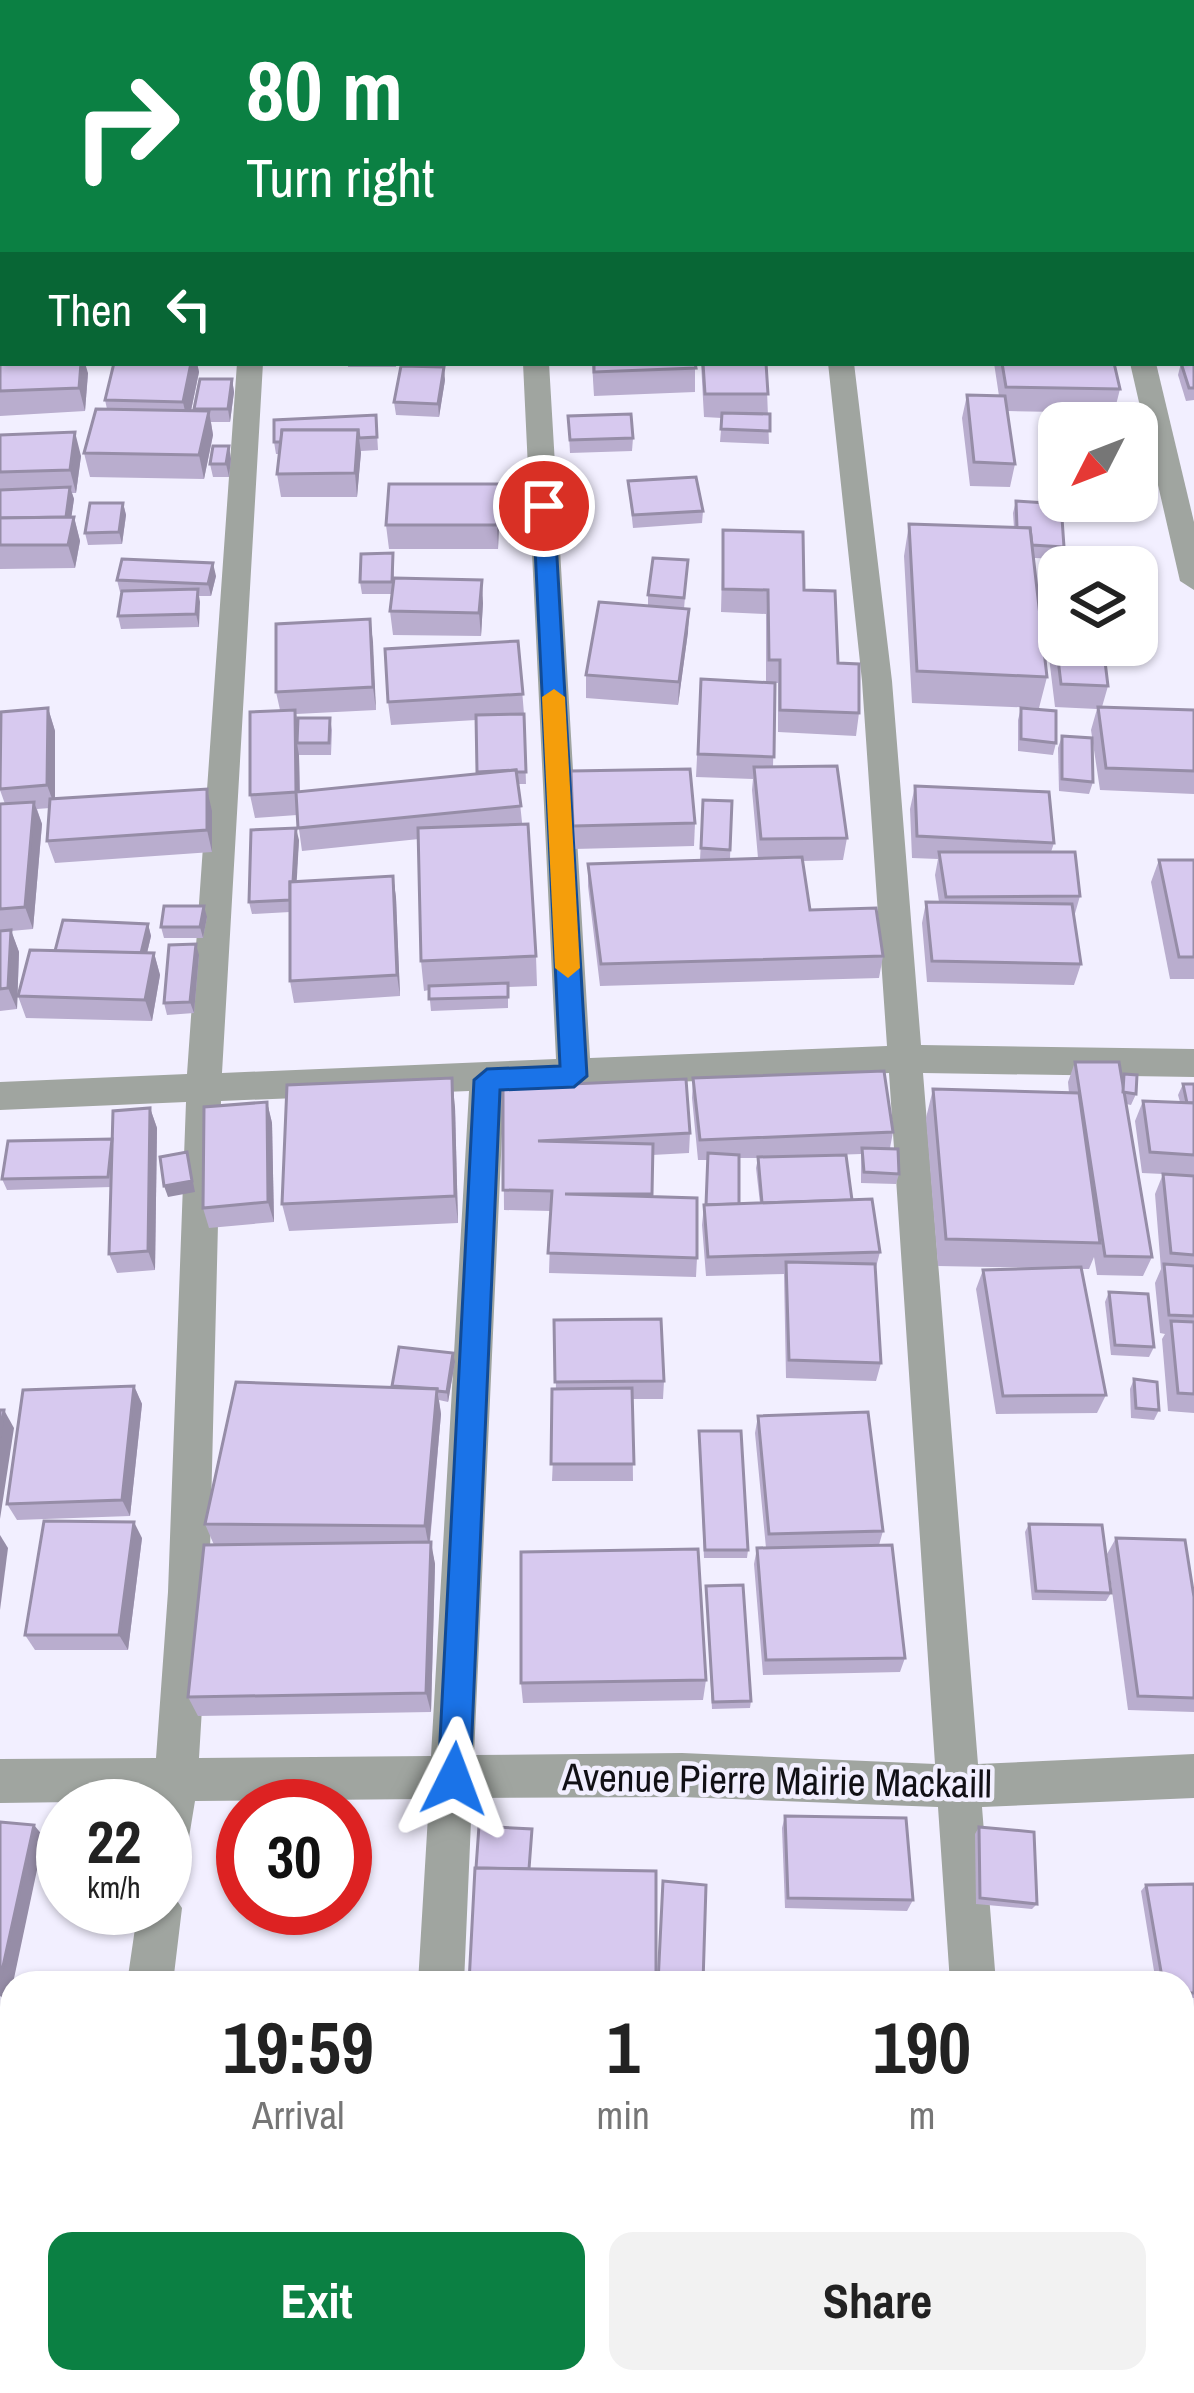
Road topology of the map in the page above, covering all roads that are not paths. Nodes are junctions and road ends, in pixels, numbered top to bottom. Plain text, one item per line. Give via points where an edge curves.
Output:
1 (250, 366) edge
2 (536, 366) edge
3 (841, 366) edge
4 (1144, 366) edge
5 (1194, 581) edge
6 (907, 1059) junction
7 (1194, 1063) edge
8 (574, 1076) junction
9 (487, 1080) junction
10 (206, 1090) junction
11 (0, 1096) edge
12 (1194, 1776) edge
13 (177, 1779) edge
14 (454, 1779) junction
15 (0, 1781) edge
16 (36, 1781) edge
17 (192, 1782) edge
18 (957, 1786) junction
19 (156, 1935) edge
20 (152, 1971) edge
21 (442, 1971) edge
22 (972, 1971) edge

1 - 10 street
2 - 8 street
3 - 6 street
4 - 5 street
6 - 7 street
6 - 8 street
6 - 18 street
8 - 9 street
9 - 10 street
9 - 14 street
10 - 11 street
10 - 13 street
12 - 18 street, Avenue Pierre Mairie Mackaill
14 - 17 street, Avenue Pierre Mairie Mackaill
14 - 18 street, Avenue Pierre Mairie Mackaill via 682,1775
14 - 21 street
15 - 16 street, Avenue Pierre Mairie Mackaill
18 - 22 street
19 - 20 street

